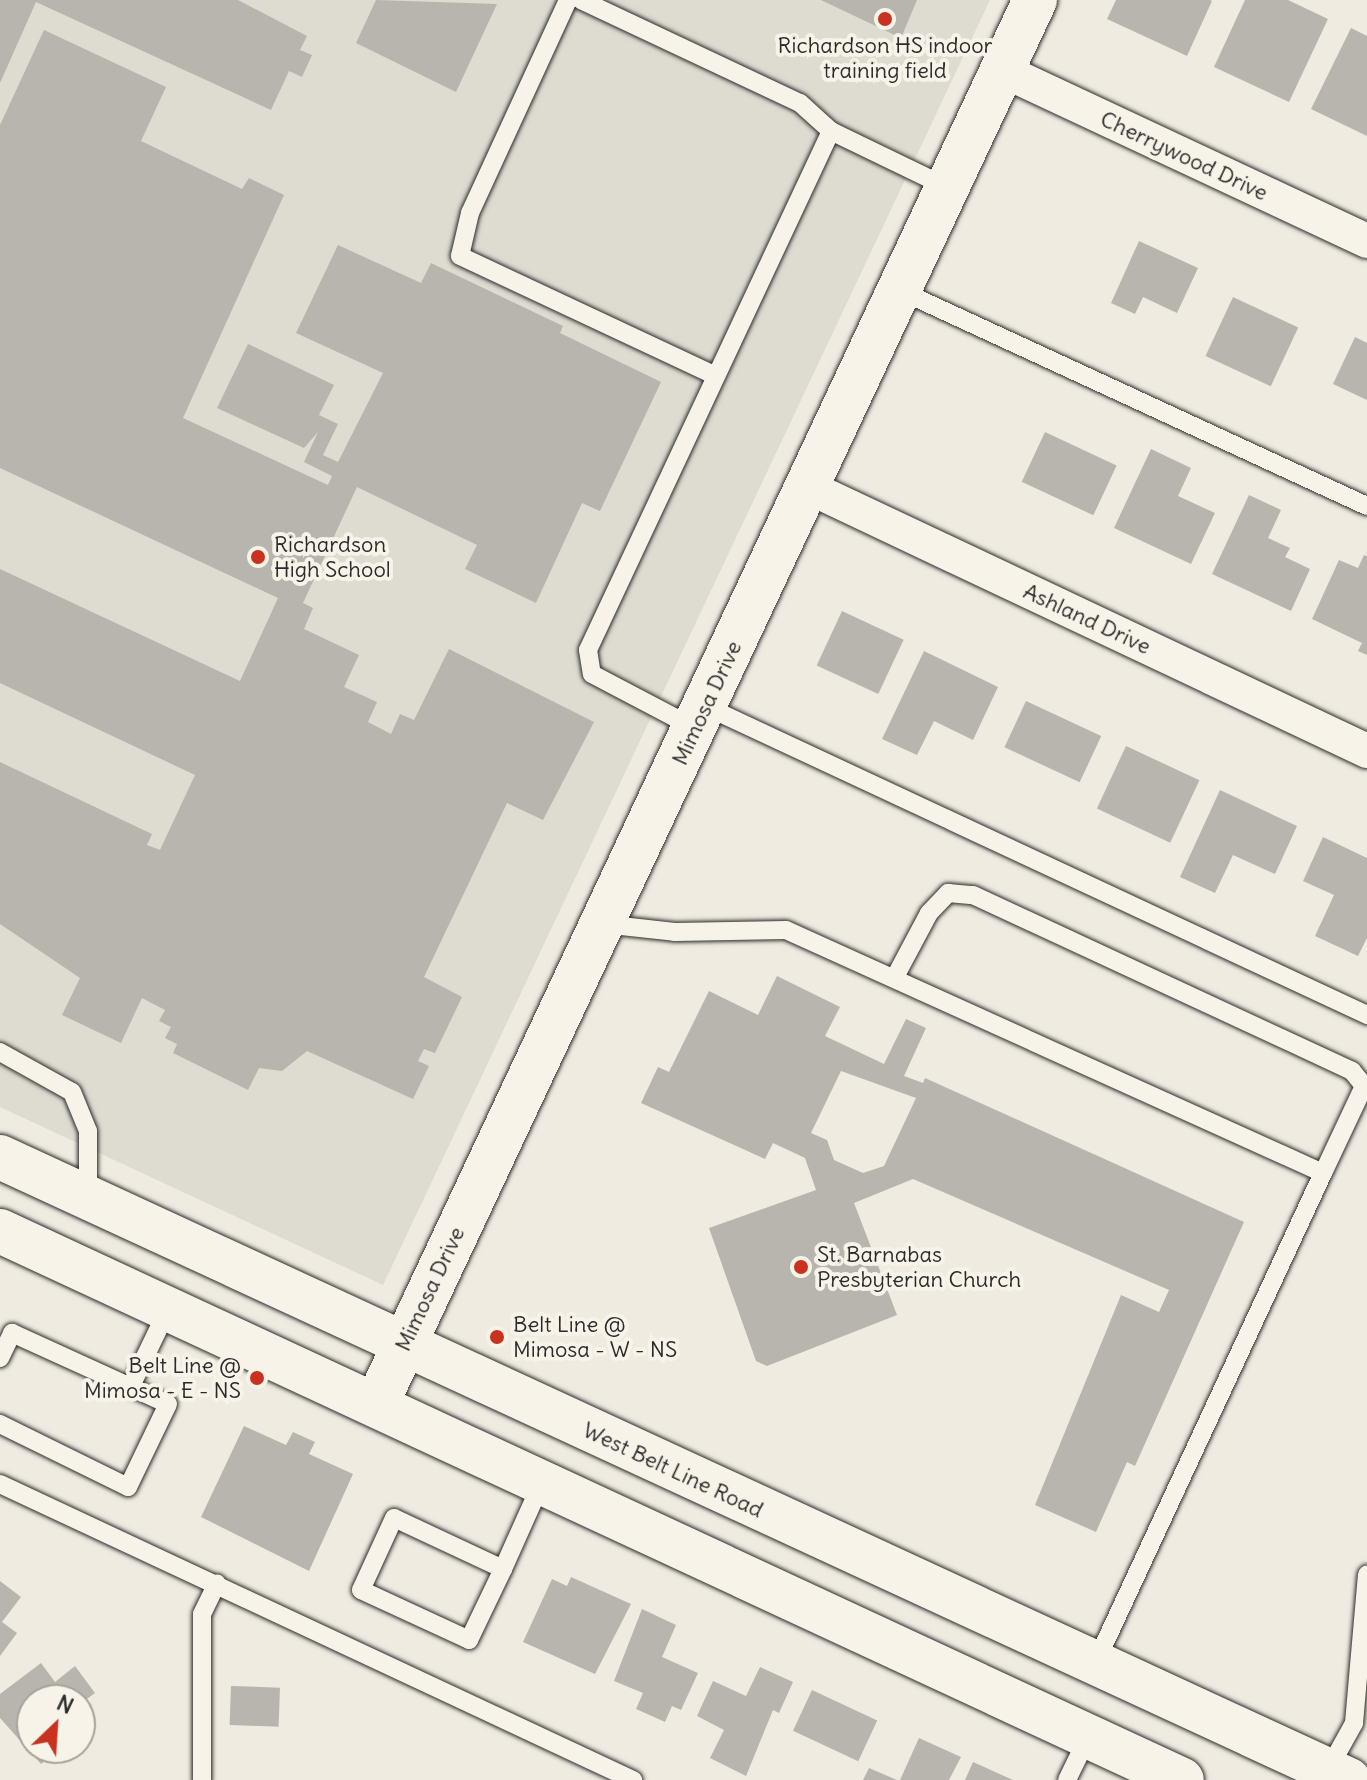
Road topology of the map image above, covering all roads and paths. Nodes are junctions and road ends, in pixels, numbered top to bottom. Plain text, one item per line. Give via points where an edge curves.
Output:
1 (568, 0) edge
2 (581, 0) edge
3 (1035, 0) edge
4 (1002, 70) junction
5 (831, 131) junction
6 (947, 187) junction
7 (1367, 241) edge
8 (899, 290) junction
9 (714, 375) junction
10 (808, 487) junction
11 (1367, 506) edge
12 (700, 717) junction
13 (1367, 751) edge
14 (603, 924) junction
15 (895, 977) junction
16 (1367, 1015) edge
17 (0, 1052) edge
18 (0, 1157) edge
19 (1323, 1173) junction
20 (88, 1198) junction
21 (0, 1231) edge
22 (61, 1259) junction
23 (168, 1309) junction
24 (404, 1344) junction
25 (0, 1358) edge
26 (131, 1386) junction
27 (376, 1405) junction
28 (0, 1424) edge
29 (0, 1484) edge
30 (541, 1484) junction
31 (503, 1569) junction
32 (1367, 1575) edge
33 (217, 1583) junction
34 (1093, 1667) junction
35 (1088, 1737) junction
36 (1334, 1777) edge
37 (202, 1780) edge
38 (633, 1780) edge
39 (1067, 1780) edge
40 (1182, 1780) edge

1 - 9 lane via 470,213 460,256
2 - 5 lane via 800,103
3 - 4 main road, Mimosa Drive
4 - 6 main road, Mimosa Drive
4 - 7 street, Cherrywood Drive
5 - 6 lane
5 - 9 lane
6 - 8 main road, Mimosa Drive
8 - 10 main road, Mimosa Drive
8 - 11 lane
9 - 12 lane via 588,650 592,674
10 - 12 main road, Mimosa Drive
10 - 13 street, Ashland Drive
12 - 14 main road, Mimosa Drive
12 - 16 lane
14 - 15 lane via 675,932 786,930
14 - 24 main road, Mimosa Drive
15 - 19 lane
15 - 19 lane via 929,913 948,893 987,902 1352,1071 1364,1086
17 - 20 lane via 54,1078 83,1110
18 - 20 main road, West Belt Line Road
19 - 34 lane
20 - 22 main road
20 - 24 main road, West Belt Line Road
21 - 22 main road
22 - 23 main road
23 - 26 lane
23 - 27 main road
24 - 27 main road, Mimosa Drive
24 - 34 main road, West Belt Line Road
25 - 26 lane via 12,1333
26 - 28 lane via 168,1404 128,1487
27 - 30 main road
29 - 33 lane
30 - 31 lane
30 - 35 main road
31 - 31 lane via 394,1518 361,1590 469,1640
32 - 36 lane via 1354,1723
33 - 37 lane via 202,1614
33 - 38 lane
34 - 36 main road, West Belt Line Road
35 - 39 lane
35 - 40 main road

